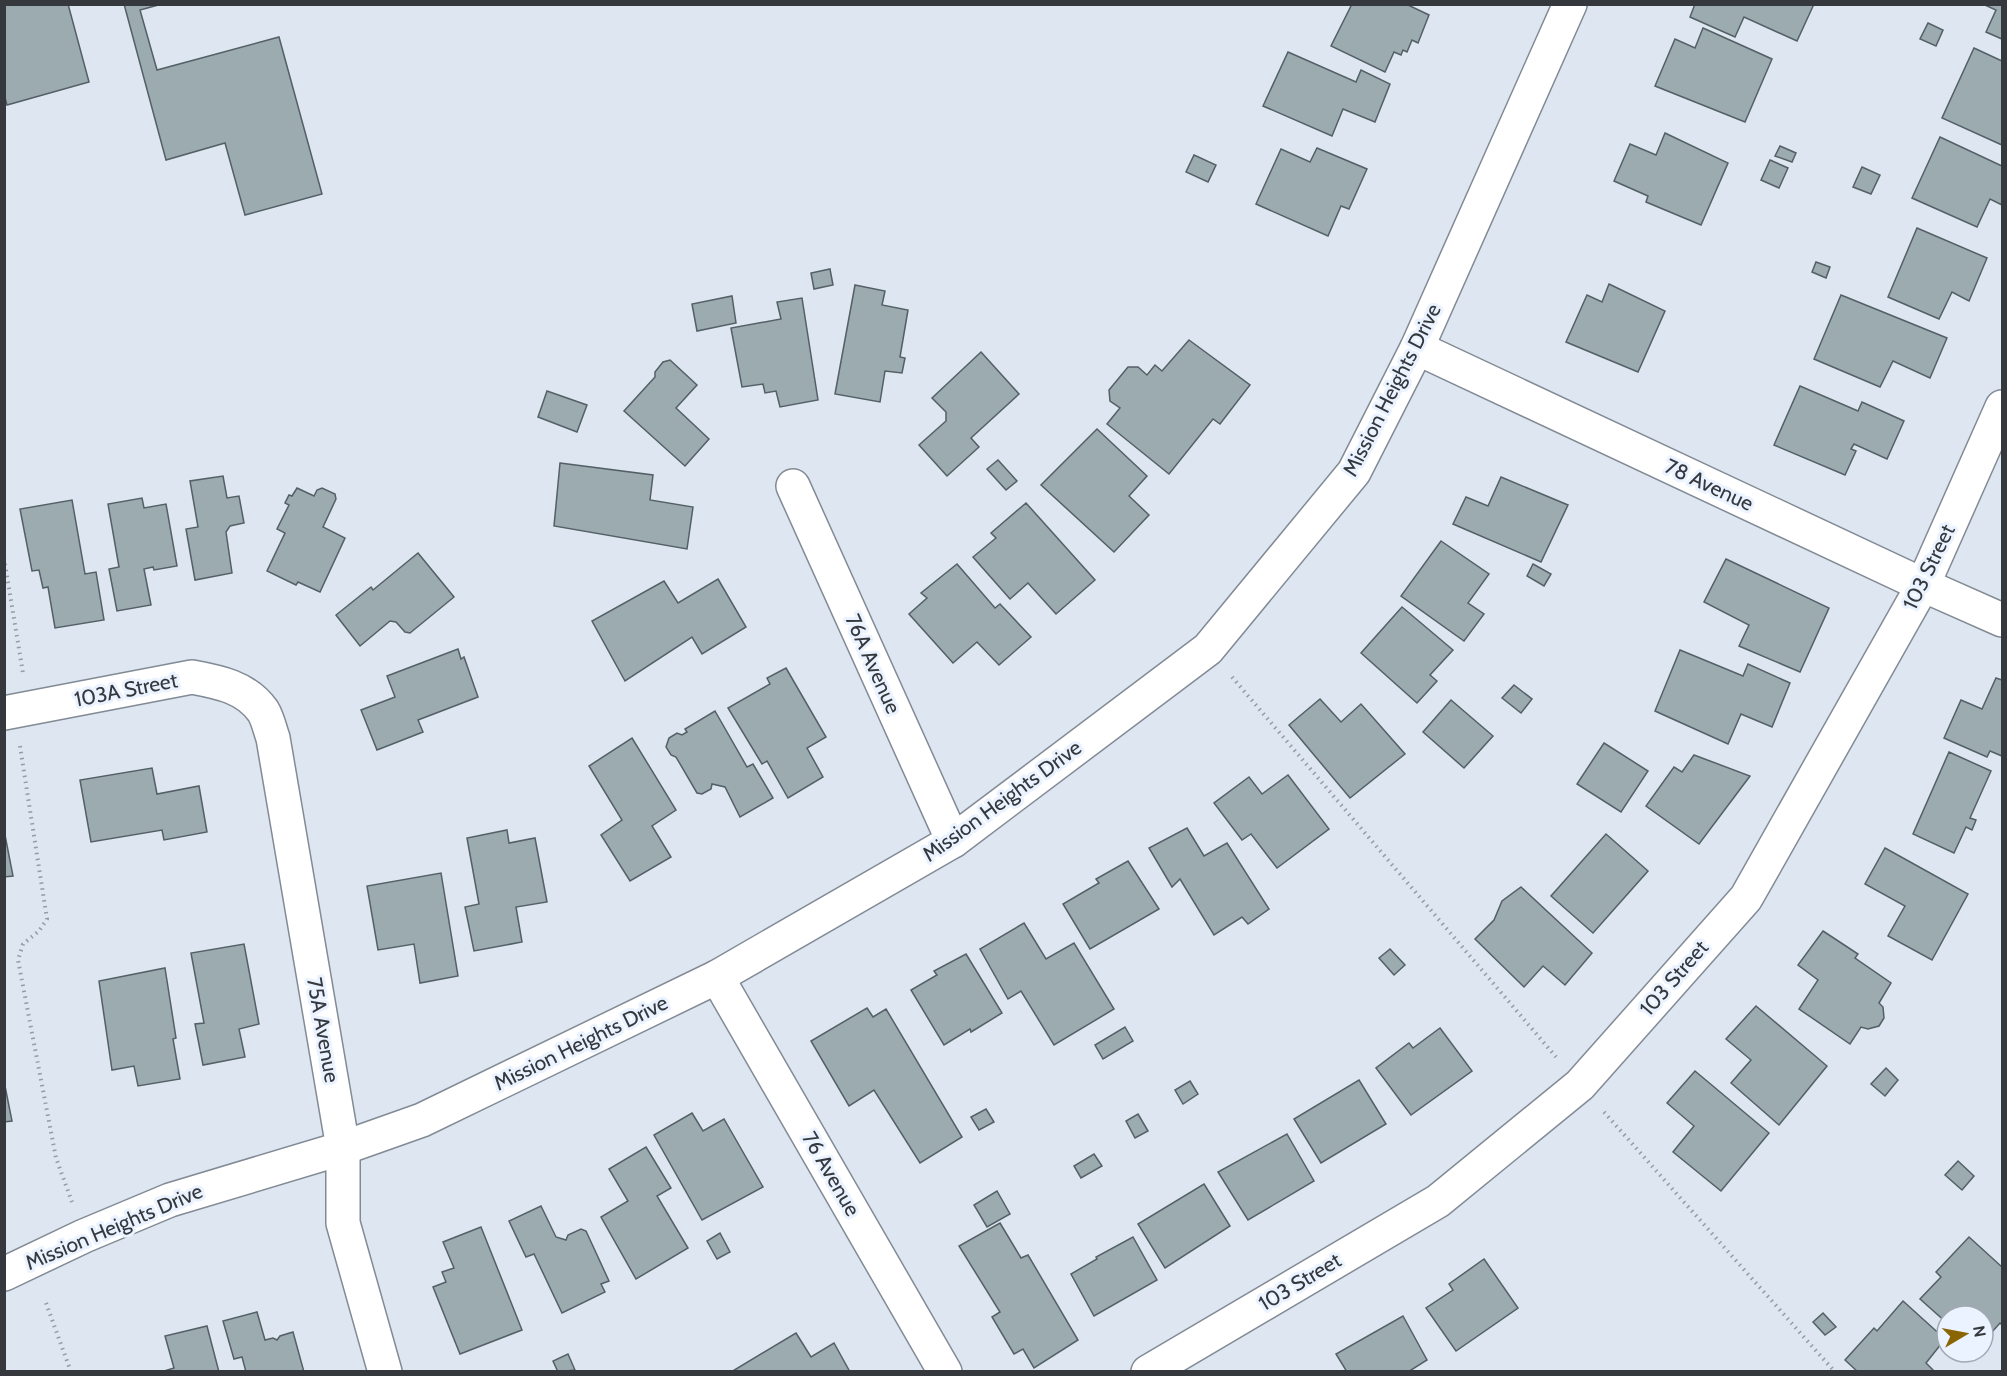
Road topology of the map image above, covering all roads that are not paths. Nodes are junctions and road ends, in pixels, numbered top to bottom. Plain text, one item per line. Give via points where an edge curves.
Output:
1 (1570, 4) edge
2 (1417, 348) junction
3 (2002, 407) edge
4 (793, 486) dead end
5 (1923, 585) junction
6 (2002, 620) edge
7 (246, 693) joint
8 (12, 712) edge
9 (953, 841) junction
10 (717, 977) junction
11 (343, 1148) junction
12 (4, 1274) edge
13 (385, 1371) edge
14 (945, 1371) edge
15 (1148, 1371) edge

1 - 2 street, Mission Heights Drive
2 - 5 street, 78 Avenue
2 - 9 street, Mission Heights Drive via 1354,472 1208,649
3 - 5 street, 103 Street
4 - 9 street, 76A Avenue
5 - 6 street, 78 Avenue
5 - 15 street, 103 Street via 1746,898 1580,1085 1437,1201
7 - 8 street, 103A Street via 220,682 192,677
7 - 11 street, 75A Avenue via 263,712 273,738
9 - 10 street, Mission Heights Drive
10 - 11 street, Mission Heights Drive via 422,1120
10 - 14 street, 76 Avenue
11 - 12 street, Mission Heights Drive via 170,1200
11 - 13 street, 75A Avenue via 343,1223

